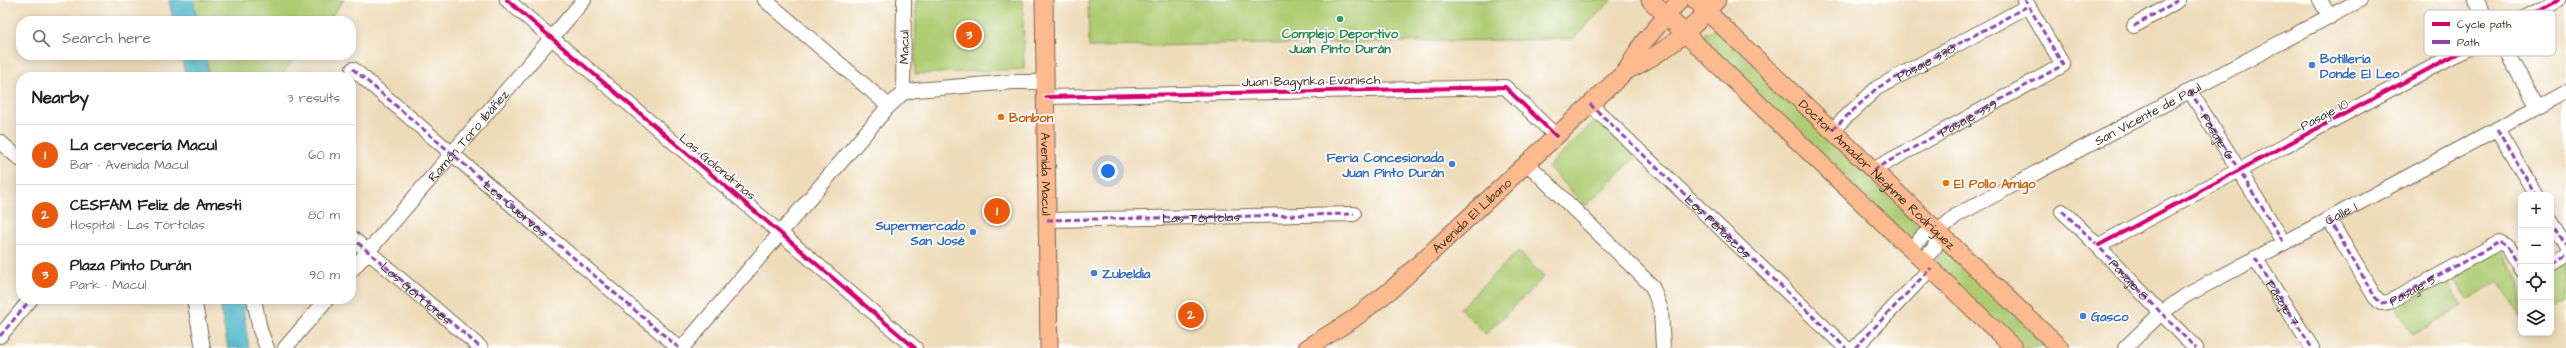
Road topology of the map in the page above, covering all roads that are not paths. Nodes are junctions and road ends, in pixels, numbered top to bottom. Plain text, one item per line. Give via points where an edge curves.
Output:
1 (507, 0) edge
2 (584, 0) edge
3 (765, 0) edge
4 (904, 0) edge
5 (1044, 0) edge
6 (1650, 0) edge
7 (1680, 0) edge
8 (1695, 0) edge
9 (2179, 0) edge
10 (2320, 0) edge
11 (2360, 0) edge
12 (2476, 0) edge
13 (2558, 0) edge
14 (2027, 3) edge
15 (1713, 6) edge
16 (2482, 10) edge
17 (2539, 10) edge
18 (1665, 14) junction
19 (2330, 17) junction
20 (2134, 26) dead end
21 (1686, 34) junction
22 (551, 38) junction
23 (2454, 56) edge
24 (2508, 56) edge
25 (353, 69) dead end
26 (1626, 70) junction
27 (1046, 90) junction
28 (2190, 91) junction
29 (2566, 92) edge
30 (903, 93) junction
31 (1590, 104) junction
32 (889, 106) junction
33 (2538, 107) junction
34 (2497, 129) junction
35 (1832, 130) junction
36 (1556, 136) junction
37 (0, 142) edge
38 (452, 154) junction
39 (16, 156) edge
40 (1527, 163) junction
41 (1873, 170) junction
42 (2239, 170) junction
43 (2534, 192) edge
44 (2062, 211) dead end
45 (1354, 214) dead end
46 (2329, 219) junction
47 (1047, 220) junction
48 (2554, 225) edge
49 (1938, 231) junction
50 (780, 233) junction
51 (356, 241) edge
52 (2284, 243) junction
53 (2099, 245) junction
54 (2566, 246) edge
55 (1910, 249) junction
56 (368, 252) junction
57 (2566, 255) edge
58 (2254, 258) junction
59 (2554, 262) edge
60 (356, 265) edge
61 (1927, 265) junction
62 (2518, 265) edge
63 (27, 304) edge
64 (195, 304) edge
65 (255, 304) edge
66 (323, 304) edge
67 (2160, 314) junction
68 (0, 336) edge
69 (203, 348) edge
70 (267, 348) edge
71 (285, 348) edge
72 (481, 348) edge
73 (679, 348) edge
74 (682, 348) edge
75 (916, 348) edge
76 (1049, 348) edge
77 (1307, 348) edge
78 (1663, 348) edge
79 (1846, 348) edge
80 (1855, 348) edge
81 (2014, 348) edge
82 (2060, 348) edge
83 (2125, 348) edge
84 (2196, 348) edge
85 (2312, 348) edge

1 - 22 street, Las Golondrinas
2 - 22 street, Ramón Toro Ibáñez
3 - 32 street
4 - 30 street, Macul
5 - 27 main road, Avenida Macul
6 - 18 main road
7 - 18 main road, Avenida El Líbano
8 - 15 main road, Doctor Amador Neghme Rodríguez
9 - 20 street
10 - 19 street
11 - 19 street, San Vicente de Paul
12 - 16 street
13 - 17 street, Pasaje 10
14 - 35 street, Pasaje 338 via 1877,88
14 - 41 street, Pasaje 339 via 2063,65
15 - 21 main road, Avenida El Líbano
15 - 35 main road, Doctor Amador Neghme Rodríguez
18 - 21 main road
18 - 26 main road, Avenida El Líbano
19 - 28 street, San Vicente de Paul
21 - 26 main road, Avenida El Líbano via 1655,57
21 - 55 main road
22 - 38 street, Ramón Toro Ibáñez
22 - 50 street, Las Golondrinas
23 - 42 street, Pasaje 10
24 - 33 street
25 - 38 street, Los Cuervos
26 - 31 main road, Avenida El Líbano
27 - 30 street, Juan Bagynka Evanisch via 1012,82
27 - 36 street, Juan Bagynka Evanisch via 1505,87
27 - 47 main road, Avenida Macul
28 - 42 street, Pasaje 6
28 - 49 street, San Vicente de Paul via 1957,215
29 - 33 street, Calle 1
30 - 32 street
31 - 36 main road, Avenida El Líbano
31 - 79 street, Los Peñascos
32 - 50 street
33 - 34 street, Calle 1
34 - 43 street
34 - 46 street, Calle 1
35 - 41 main road, Doctor Amador Neghme Rodríguez
36 - 40 main road, Avenida El Líbano
37 - 39 street
38 - 56 street, Ramón Toro Ibáñez
38 - 73 street, Los Cuervos
40 - 77 main road, Avenida El Líbano via 1392,289 1352,320
40 - 78 street via 1652,286 1661,310
41 - 49 main road, Doctor Amador Neghme Rodríguez
42 - 52 street, Pasaje 6
42 - 53 street, Pasaje 10
44 - 53 street, Pasaje 8
45 - 47 street, Las Tórtolas
46 - 52 street, Calle 1
46 - 62 street, Pasaje 5 via 2381,303 2389,302 2497,243 2506,244
47 - 76 main road, Avenida Macul
48 - 54 street
49 - 55 street, San Vicente de Paul via 1924,235
49 - 61 street via 1935,247
49 - 82 main road, Doctor Amador Neghme Rodríguez
50 - 74 street
50 - 75 street, Las Golondrinas
51 - 56 street, Los Gorriones
52 - 58 street, Calle 1
53 - 67 street, Pasaje 8
55 - 61 main road
56 - 60 street, Ramón Toro Ibáñez
56 - 72 street, Los Gorriones
57 - 59 street
58 - 67 street, Calle 1 via 2185,296
58 - 85 street, Pasaje 7
61 - 80 street
61 - 81 main road
63 - 68 street
64 - 69 street
65 - 70 street via 260,330
66 - 71 street
67 - 83 street, Calle 1
67 - 84 street, Pasaje 8

